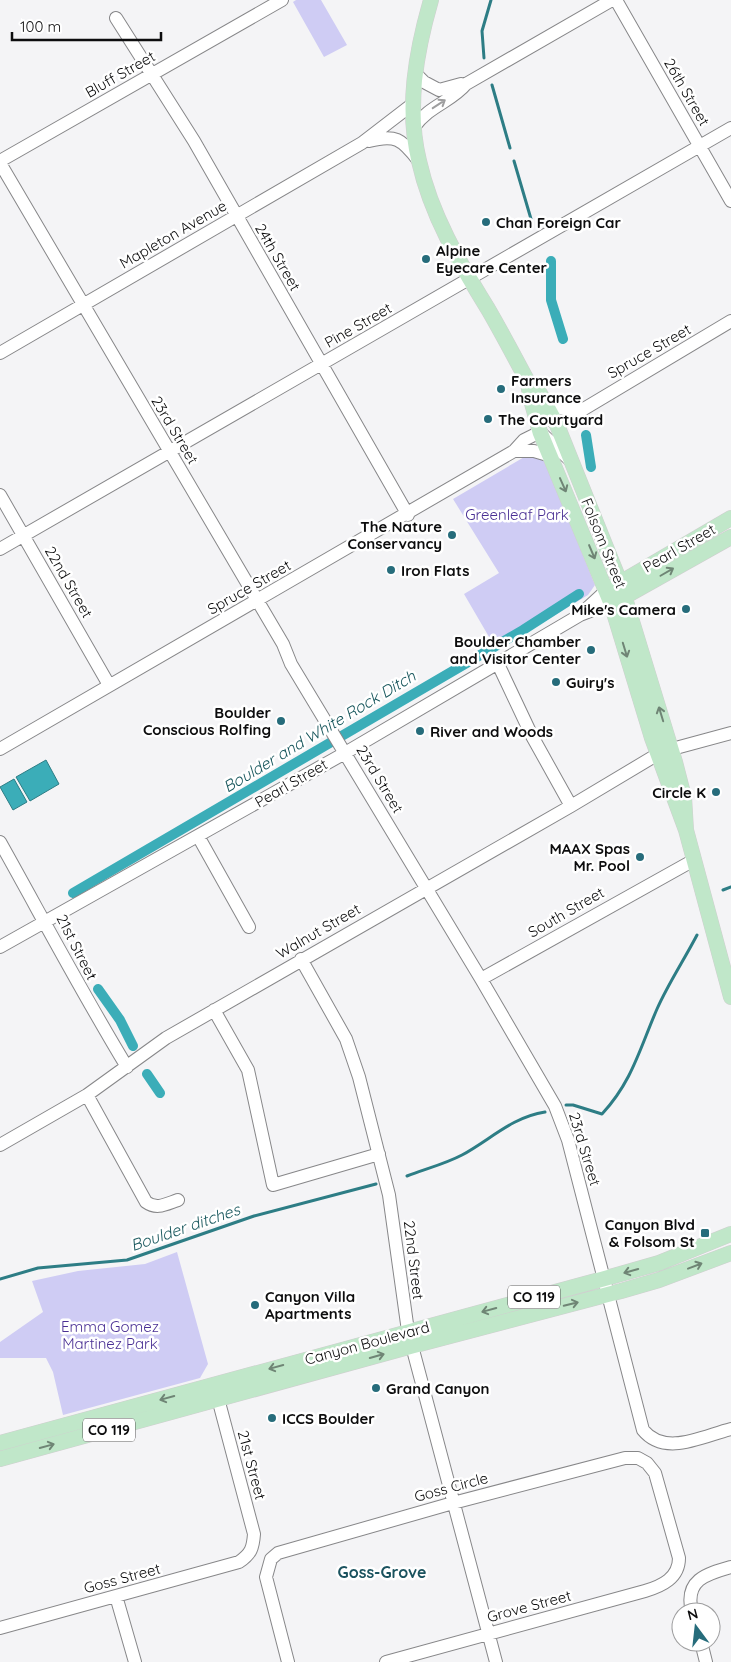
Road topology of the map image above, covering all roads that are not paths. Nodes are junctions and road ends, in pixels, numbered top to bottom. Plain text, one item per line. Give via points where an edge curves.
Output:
1 (282, 0) edge
2 (431, 0) edge
3 (612, 0) edge
4 (616, 0) edge
5 (116, 18) dead end
6 (415, 73) junction
7 (152, 75) junction
8 (466, 84) junction
9 (414, 103) junction
10 (414, 127) junction
11 (731, 128) edge
12 (362, 143) junction
13 (700, 146) junction
14 (418, 160) junction
15 (0, 162) edge
16 (731, 200) edge
17 (236, 217) junction
18 (469, 279) junction
19 (84, 304) junction
20 (731, 322) edge
21 (0, 353) edge
22 (322, 365) junction
23 (529, 389) junction
24 (548, 408) junction
25 (584, 409) junction
26 (562, 422) junction
27 (535, 434) junction
28 (514, 451) junction
29 (170, 453) junction
30 (551, 456) junction
31 (571, 461) junction
32 (0, 495) edge
33 (408, 515) junction
34 (731, 518) edge
35 (731, 524) edge
36 (23, 535) junction
37 (726, 540) edge
38 (0, 549) edge
39 (616, 593) junction
40 (257, 601) junction
41 (498, 664) junction
42 (109, 685) junction
43 (731, 733) edge
44 (339, 743) junction
45 (0, 749) edge
46 (665, 751) junction
47 (571, 806) junction
48 (198, 836) junction
49 (0, 842) edge
50 (694, 860) junction
51 (426, 888) junction
52 (45, 921) junction
53 (249, 927) dead end
54 (0, 947) edge
55 (301, 959) junction
56 (482, 979) junction
57 (731, 997) edge
58 (214, 1010) junction
59 (127, 1067) junction
60 (87, 1095) junction
61 (0, 1145) edge
62 (379, 1154) junction
63 (178, 1200) dead end
64 (731, 1234) edge
65 (731, 1253) edge
66 (603, 1279) junction
67 (607, 1295) junction
68 (410, 1338) junction
69 (214, 1385) junction
70 (218, 1400) junction
71 (731, 1429) edge
72 (0, 1443) edge
73 (0, 1459) edge
74 (453, 1503) junction
75 (250, 1553) joint
76 (731, 1567) edge
77 (675, 1572) joint
78 (116, 1596) junction
79 (690, 1602) edge
80 (0, 1628) edge
81 (488, 1633) junction
82 (135, 1662) edge
83 (288, 1662) edge
84 (386, 1662) edge
85 (496, 1662) edge

1 - 7 street, Bluff Street
2 - 6 main road, Folsom Street
3 - 8 street
4 - 13 street, 26th Street
5 - 7 street, 24th Street
6 - 8 street via 439,90
6 - 9 main road, Folsom Street
7 - 15 street, Bluff Street
7 - 17 street, 24th Street via 194,141
10 -> 8 street via 427,112
9 - 10 main road, Folsom Street
9 - 12 street, Mapleton Avenue
10 - 14 main road, Folsom Street
11 - 13 street, Pine Street
12 - 14 street, Mapleton Avenue via 382,137 396,138
12 - 17 street, Mapleton Avenue
13 - 16 street, 26th Street
13 - 18 street, Pine Street
14 - 18 main road, Folsom Street via 437,218
15 - 19 street, 23rd Street
17 - 19 street, Mapleton Avenue
17 - 22 street, 24th Street
18 - 22 street, Pine Street
18 - 23 main road, Folsom Street
19 - 21 street, Mapleton Avenue
19 - 29 street, 23rd Street
20 - 25 street, Spruce Street
22 - 29 street, Pine Street
22 - 33 street, 24th Street
23 - 24 main road, Folsom Street via 538,390
23 - 26 street
23 - 27 main road, Folsom Street
24 - 25 street
24 - 26 main road, Folsom Street
25 - 26 street, Spruce Street
26 - 31 main road, Folsom Street
27 - 28 street, Spruce Street
27 - 30 main road, Folsom Street
27 - 31 street
28 - 30 street via 534,451
28 - 33 street, Spruce Street
29 - 36 street, Pine Street
29 - 40 street, 23rd Street
30 -> 39 main road, Folsom Street
31 - 39 main road, Folsom Street
32 - 36 street, 22nd Street
33 - 40 street, Spruce Street
34 - 39 main road, Pearl Street
35 - 37 main road via 720,538
36 - 38 street, Pine Street
36 - 42 street, 22nd Street
39 -> 37 main road, Pearl Street
39 - 41 street, Pearl Street
39 - 46 main road, Folsom Street
40 - 42 street, Spruce Street
40 - 44 street, 23rd Street via 283,644 290,664
41 - 44 street, Pearl Street
41 - 47 street via 532,736
42 - 45 street, Spruce Street
43 - 46 street, Walnut Street
44 - 48 street, Pearl Street
44 - 51 street, 23rd Street
46 - 47 street, Walnut Street
46 - 50 main road, Folsom Street
47 - 51 street, Walnut Street
48 - 52 street, Pearl Street
48 - 53 street
49 - 52 street, 21st Street
50 - 56 street, South Street
50 - 57 main road, Folsom Street
51 - 55 street, Walnut Street
51 - 56 street, 23rd Street
52 - 54 street, Pearl Street
52 - 59 street, 21st Street via 84,996
55 - 58 street, Walnut Street
55 - 62 street, 22nd Street via 346,1038
56 - 66 street, 23rd Street via 560,1118
58 - 59 street, Walnut Street via 166,1038
58 - 62 street via 248,1070 273,1185
59 - 60 street, Walnut Street
60 - 61 street, Walnut Street
60 - 63 street via 146,1202 160,1207
62 - 68 street, 22nd Street via 389,1195
64 -> 66 main road, Canyon Boulevard / CO 119 via 659,1263
67 -> 65 main road, Canyon Boulevard / CO 119
66 - 67 street, 23rd Street
66 -> 68 main road, Canyon Boulevard / CO 119
68 -> 67 main road, Canyon Boulevard / CO 119
67 - 71 street, 23rd Street via 643,1430 656,1442 672,1444
68 -> 69 main road, Canyon Boulevard / CO 119
70 -> 68 main road, Canyon Boulevard / CO 119
68 - 74 street, 22nd Street
69 - 70 street, 21st Street
69 -> 72 main road, Canyon Boulevard / CO 119
73 -> 70 main road, Canyon Boulevard / CO 119
70 - 75 street, 21st Street via 254,1534
74 - 77 street, Goss Circle via 625,1458 638,1458 655,1473 677,1547 679,1562
74 - 81 street, 22nd Street
74 - 83 street, Goss Circle via 278,1553 269,1564 266,1577
75 - 78 street, Goss Street via 239,1562
76 - 79 street via 707,1575 695,1584
77 - 81 street, Grove Street via 666,1583 645,1592
78 - 80 street, Goss Street
78 - 82 street
81 - 84 street, Grove Street
81 - 85 street, 22nd Street

